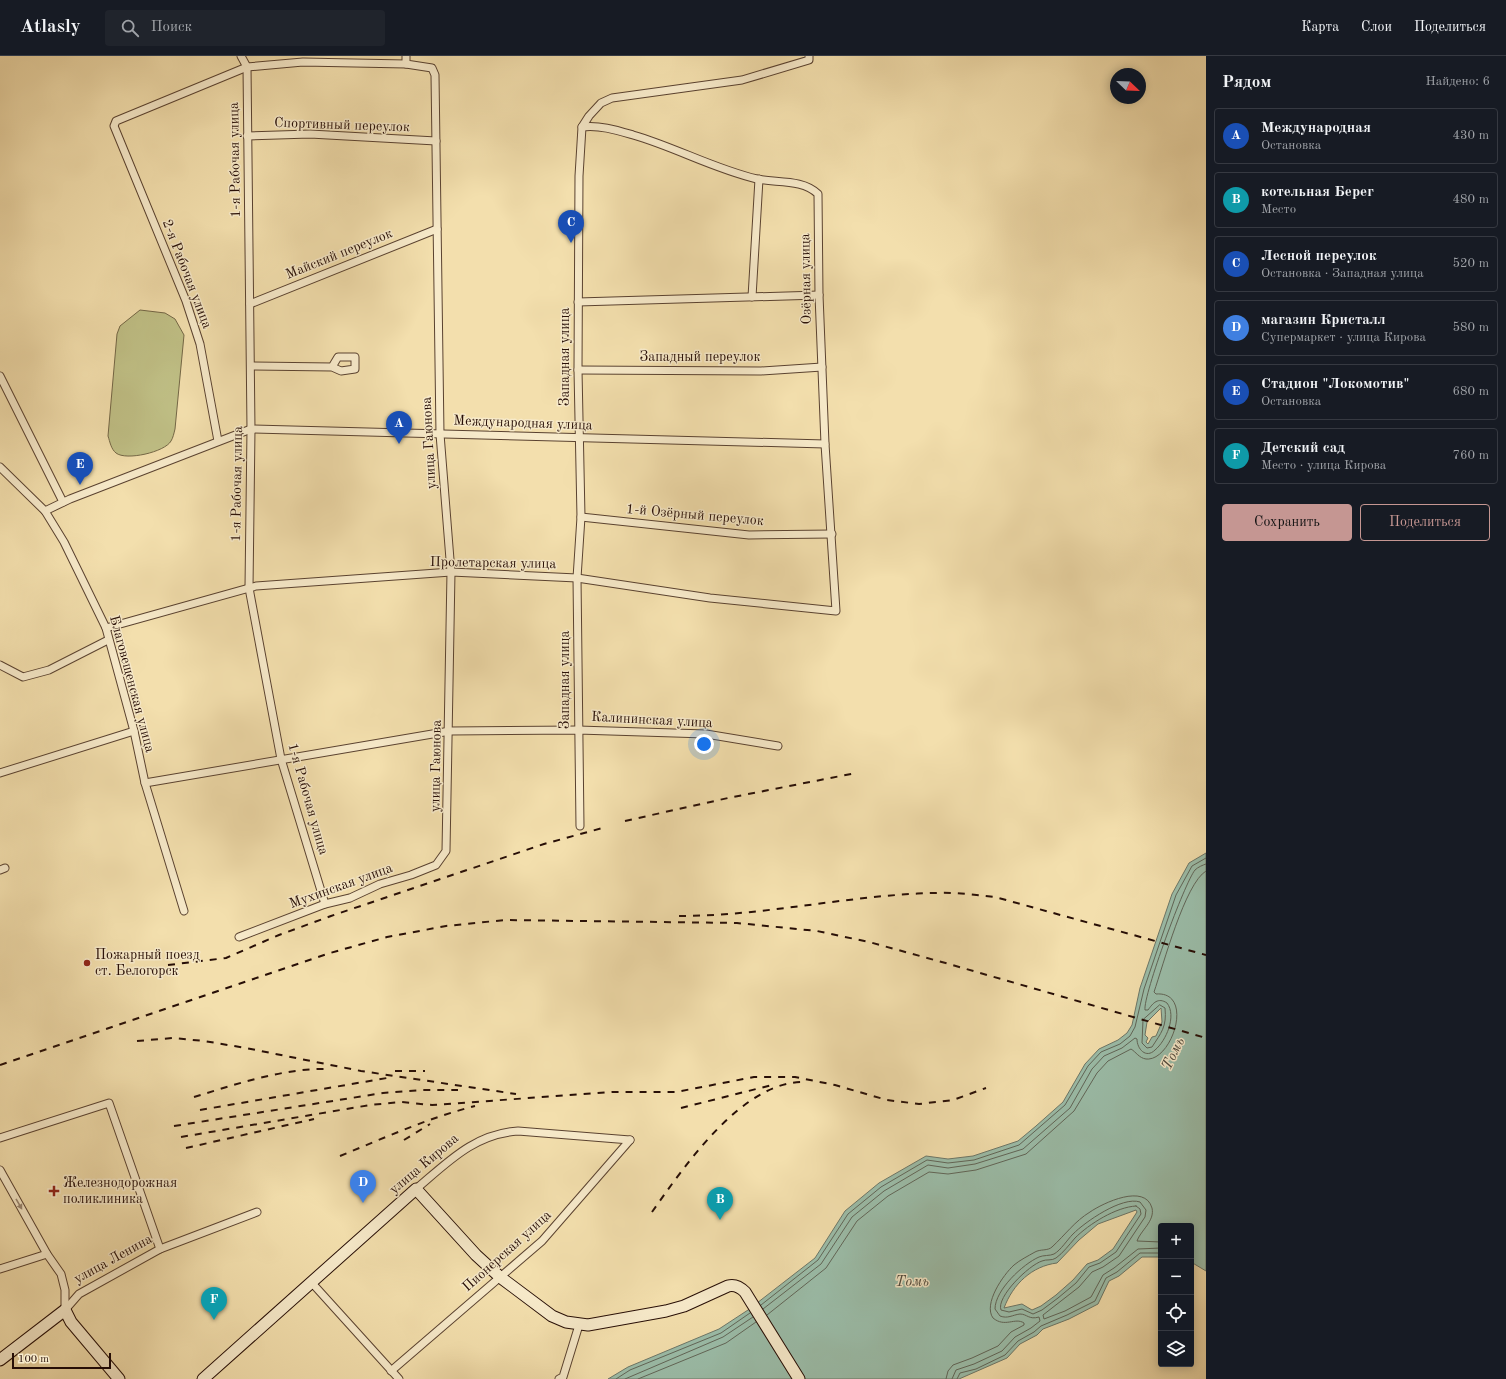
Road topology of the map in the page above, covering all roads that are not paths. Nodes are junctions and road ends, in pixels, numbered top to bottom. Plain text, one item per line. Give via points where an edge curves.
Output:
1 (241, 56) edge
2 (809, 56) edge
3 (297, 59) edge
4 (406, 60) edge
5 (247, 66) junction
6 (582, 127) junction
7 (247, 136) junction
8 (436, 141) junction
9 (759, 179) junction
10 (437, 229) junction
11 (819, 295) junction
12 (752, 297) junction
13 (578, 302) junction
14 (250, 304) junction
15 (250, 366) junction
16 (332, 367) dead end
17 (822, 367) junction
18 (578, 370) junction
19 (0, 376) edge
20 (251, 429) junction
21 (440, 434) junction
22 (578, 439) junction
23 (218, 442) junction
24 (825, 444) junction
25 (0, 467) edge
26 (63, 502) junction
27 (45, 511) junction
28 (581, 516) junction
29 (832, 534) junction
30 (451, 572) junction
31 (577, 578) junction
32 (249, 588) junction
33 (836, 611) joint
34 (106, 628) junction
35 (108, 640) junction
36 (0, 665) edge
37 (578, 730) junction
38 (450, 731) junction
39 (134, 732) junction
40 (778, 746) dead end
41 (282, 759) junction
42 (0, 773) edge
43 (145, 783) junction
44 (580, 826) dead end
45 (446, 851) joint
46 (326, 904) junction
47 (184, 911) dead end
48 (239, 937) dead end
49 (0, 1138) edge
50 (630, 1140) joint
51 (0, 1170) edge
52 (416, 1189) junction
53 (257, 1212) dead end
54 (160, 1250) junction
55 (47, 1254) junction
56 (0, 1269) edge
57 (500, 1276) junction
58 (312, 1283) junction
59 (65, 1310) junction
60 (579, 1325) junction
61 (0, 1360) edge
62 (390, 1371) junction
63 (119, 1379) edge
64 (203, 1379) edge
65 (399, 1379) edge
66 (559, 1379) edge
67 (799, 1379) edge

1 - 5 street
2 - 6 street via 809,60 742,80 612,98 601,103
3 - 4 street
3 - 5 street
4 - 8 street, улица Гаюнова via 432,68 435,75
5 - 7 street, 1-я Рабочая улица
5 - 23 street, 2-я Рабочая улица via 116,121 114,126 186,301 200,344
6 - 9 street, Озёрная улица via 595,126 619,131
6 - 13 street, Западная улица
7 - 8 street, Спортивный переулок via 310,134
7 - 14 street, 1-я Рабочая улица
8 - 10 street, улица Гаюнова
9 - 11 street, Озёрная улица via 771,179 811,188 818,194
9 - 12 street
10 - 14 street, Майский переулок
10 - 21 street, улица Гаюнова
11 - 12 street
11 - 17 street, Озёрная улица
12 - 13 street
13 - 18 street, Западная улица
14 - 15 street, 1-я Рабочая улица
15 - 16 street
15 - 20 street, 1-я Рабочая улица
17 - 18 street, Западный переулок via 762,371
17 - 24 street, Озёрная улица
18 - 22 street, Западная улица
19 - 26 street
20 - 21 street, Международная улица
20 - 23 street, Международная улица
20 - 32 street, 1-я Рабочая улица
21 - 22 street, Международная улица
21 - 30 street, улица Гаюнова
22 - 24 street, Международная улица
22 - 28 street, Западная улица
23 - 26 street, Международная улица
24 - 29 street, Озёрная улица
25 - 27 street, Благовещенская улица
26 - 27 street, Международная улица
27 - 34 street, Благовещенская улица via 64,542
28 - 29 street, 1-й Озёрный переулок via 742,534
28 - 31 street, Западная улица
29 - 33 street, Озёрная улица
30 - 31 street, Пролетарская улица
30 - 32 street, Пролетарская улица
30 - 38 street, улица Гаюнова
31 - 33 street, Пролетарская улица via 710,598
31 - 37 street, Западная улица
32 - 34 street, Пролетарская улица
32 - 41 street, 1-я Рабочая улица
34 - 35 street, Благовещенская улица
35 - 36 street via 49,670 23,677
35 - 39 street, Благовещенская улица
37 - 38 street, Калининская улица
37 - 40 street, Калининская улица via 706,734
37 - 44 street, Западная улица
38 - 41 street, Калининская улица
38 - 45 street, улица Гаюнова
39 - 42 street
39 - 43 street, Благовещенская улица
41 - 43 street, Калининская улица
41 - 46 street, 1-я Рабочая улица
43 - 47 street, Благовещенская улица
45 - 46 street, Мухинская улица via 436,865 380,884 350,898
46 - 48 street, Мухинская улица
49 - 54 street via 109,1103
50 - 52 street, улица Кирова via 503,1132 482,1138 467,1147
50 - 57 street, Пионерская улица via 542,1241
51 -> 55 street
52 - 57 main road via 476,1255
52 - 58 main road, улица Кирова
53 - 54 street, улица Ленина
54 - 59 street, улица Ленина via 80,1294
55 - 56 street
55 - 59 street via 61,1274 65,1290
57 - 60 main road via 552,1316
57 - 62 street, Пионерская улица
58 - 62 street
58 - 64 main road, улица Кирова
59 - 61 main road, улица Ленина
59 - 63 main road via 71,1322
60 - 66 street via 563,1377
60 - 67 main road via 666,1311 684,1306 733,1284 745,1292
62 - 65 street

